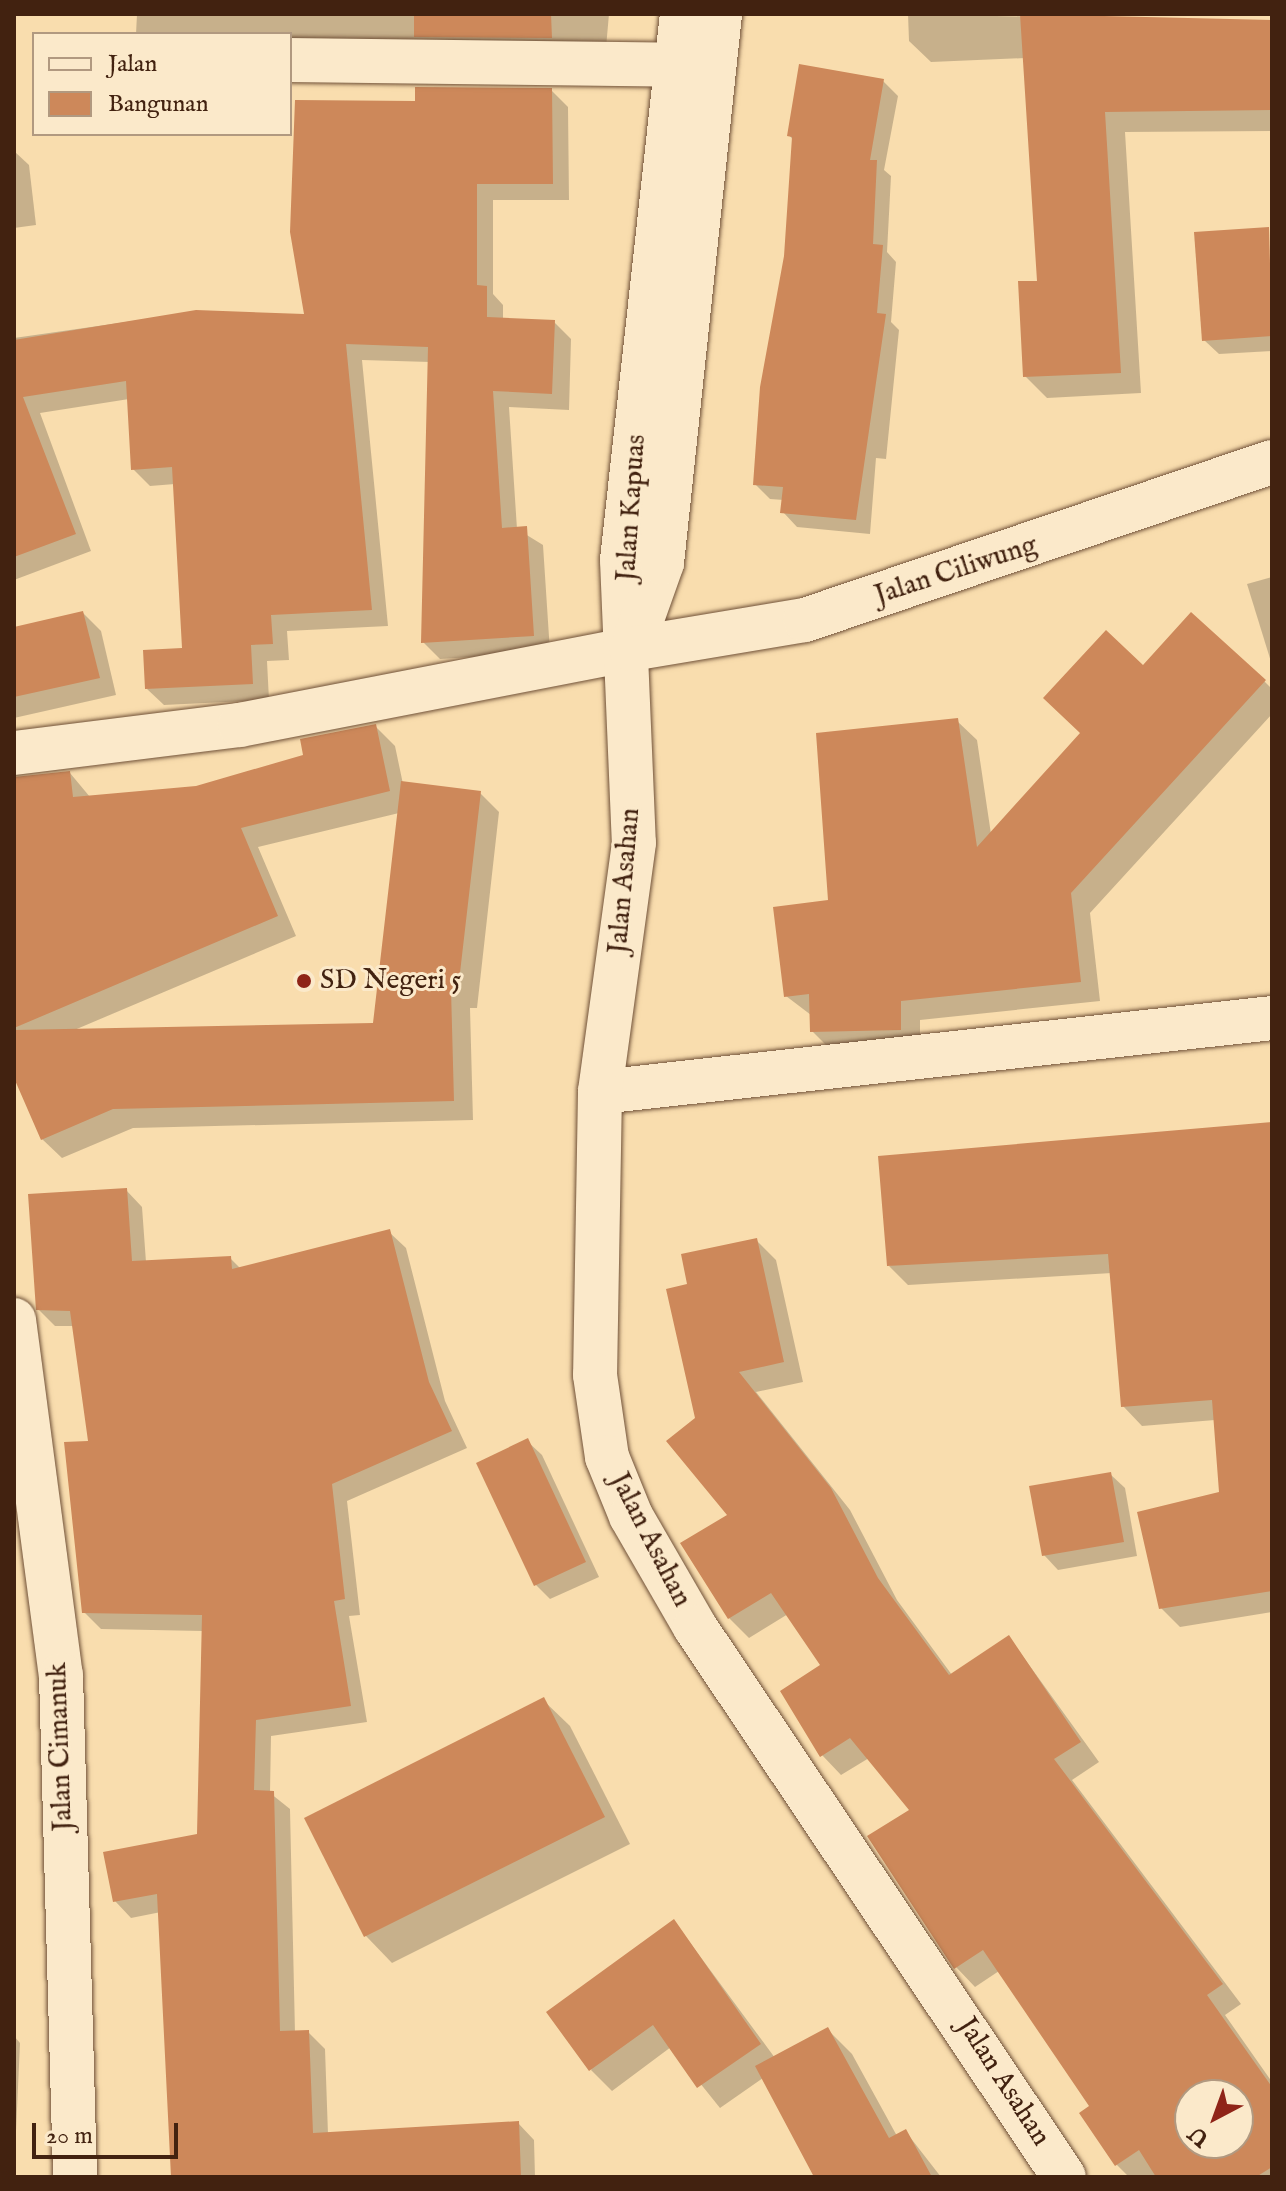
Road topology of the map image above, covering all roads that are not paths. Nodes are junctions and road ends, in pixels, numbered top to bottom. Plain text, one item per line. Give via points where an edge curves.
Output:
1 (682, 14) edge
2 (720, 14) edge
3 (292, 60) edge
4 (679, 65) junction
5 (1272, 462) edge
6 (631, 649) junction
7 (14, 753) edge
8 (1272, 1018) edge
9 (600, 1092) junction
10 (14, 1320) edge
11 (75, 2177) edge
12 (1064, 2177) edge

1 - 4 street, Jalan Kapuas
2 - 6 street, Jalan Kapuas via 662,563
3 - 4 street
4 - 6 street, Jalan Kapuas via 622,560
5 - 6 street, Jalan Ciliwung via 805,620
6 - 7 street, Jalan Ciliwung via 240,725
6 - 9 street, Jalan Asahan via 634,843
8 - 9 street
9 - 12 street, Jalan Asahan via 595,1375 607,1457 631,1516 695,1627
10 - 11 street, Jalan Cimanuk via 61,1675

